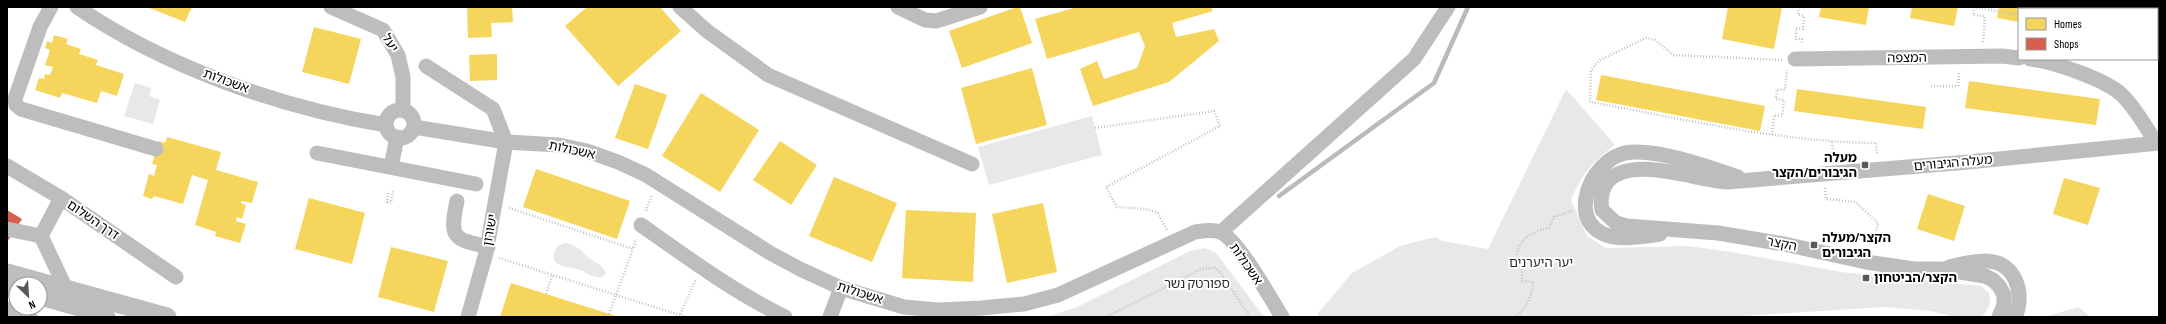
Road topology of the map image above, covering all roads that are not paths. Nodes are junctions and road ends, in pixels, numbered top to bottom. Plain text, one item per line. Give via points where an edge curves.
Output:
1 (51, 7) edge
2 (77, 7) edge
3 (331, 7) edge
4 (680, 7) edge
5 (898, 7) edge
6 (980, 7) edge
7 (1448, 7) edge
8 (2018, 58) edge
9 (2038, 60) edge
10 (1791, 65) road end
11 (426, 66) dead end
12 (402, 110) junction
13 (386, 125) junction
14 (414, 127) junction
15 (397, 137) junction
16 (506, 142) junction
17 (2158, 143) edge
18 (156, 149) dead end
19 (317, 153) dead end
20 (972, 164) dead end
21 (7, 166) edge
22 (391, 167) junction
23 (1746, 180) junction
24 (476, 184) dead end
25 (61, 198) junction
26 (457, 201) dead end
27 (1600, 203) joint
28 (1586, 207) joint
29 (641, 225) road end
30 (7, 229) edge
31 (1670, 230) junction
32 (1221, 232) junction
33 (41, 236) junction
34 (487, 250) junction
35 (1941, 269) junction
36 (7, 273) edge
37 (176, 277) dead end
38 (841, 288) junction
39 (66, 289) junction
40 (48, 300) edge
41 (7, 311) edge
42 (2001, 311) edge
43 (2017, 314) edge
44 (28, 317) edge
45 (108, 317) edge
46 (167, 317) edge
47 (468, 317) edge
48 (785, 317) edge
49 (830, 317) edge
50 (1282, 317) edge

1 - 18 street via 40,27 15,99 16,105 21,109
2 - 13 street, אשכולות via 134,42 201,72 277,99
3 - 12 street, יעל via 383,30 398,55 403,77
4 - 20 street via 707,31 768,75
5 - 6 street via 925,20 936,21
7 - 32 street via 1414,59
8 - 10 street, המצפה via 1982,56
9 - 17 street via 2086,74 2121,95
11 - 16 street via 493,109
12 - 13 street via 390,115
12 - 14 street via 410,115
13 - 15 street via 389,132
14 - 15 street via 405,136
14 - 16 street, אשכולות
15 - 22 street
16 - 34 street, ישורון
16 - 38 street, אשכולות via 559,145 618,162 657,181 770,253
17 - 23 street, מעלה הגיבורים
19 - 22 street
21 - 25 street, דרך השלום
22 - 24 street
23 - 27 street, מעלה הגיבורים via 1712,181 1650,169 1635,169 1613,176 1605,185
23 - 28 street, מעלה הגיבורים via 1660,155 1633,152 1616,158 1599,172 1590,183 1586,194
25 - 33 street
25 - 37 street, דרך השלום
26 - 34 street via 453,228 456,237
27 - 31 street, הקצר via 1602,210 1616,223
28 - 31 street, הקצר via 1592,227 1607,236 1631,238 1658,235
29 - 48 street via 701,268
30 - 33 street
31 - 35 street, הקצר via 1698,230 1746,237 1866,262 1914,269
32 - 38 street, אשכולות via 1195,232 1058,296 1024,304 938,310 904,307
32 - 50 street, אשכולות via 1240,250
33 - 39 street
34 - 47 street, ישורון
35 - 42 street, הקצר via 1986,276 1993,280 2004,295
35 - 43 street, הקצר via 1986,261 2004,267 2016,281 2019,291
36 - 39 main road
38 - 49 street
39 - 46 main road
40 - 45 street
41 - 44 main road

